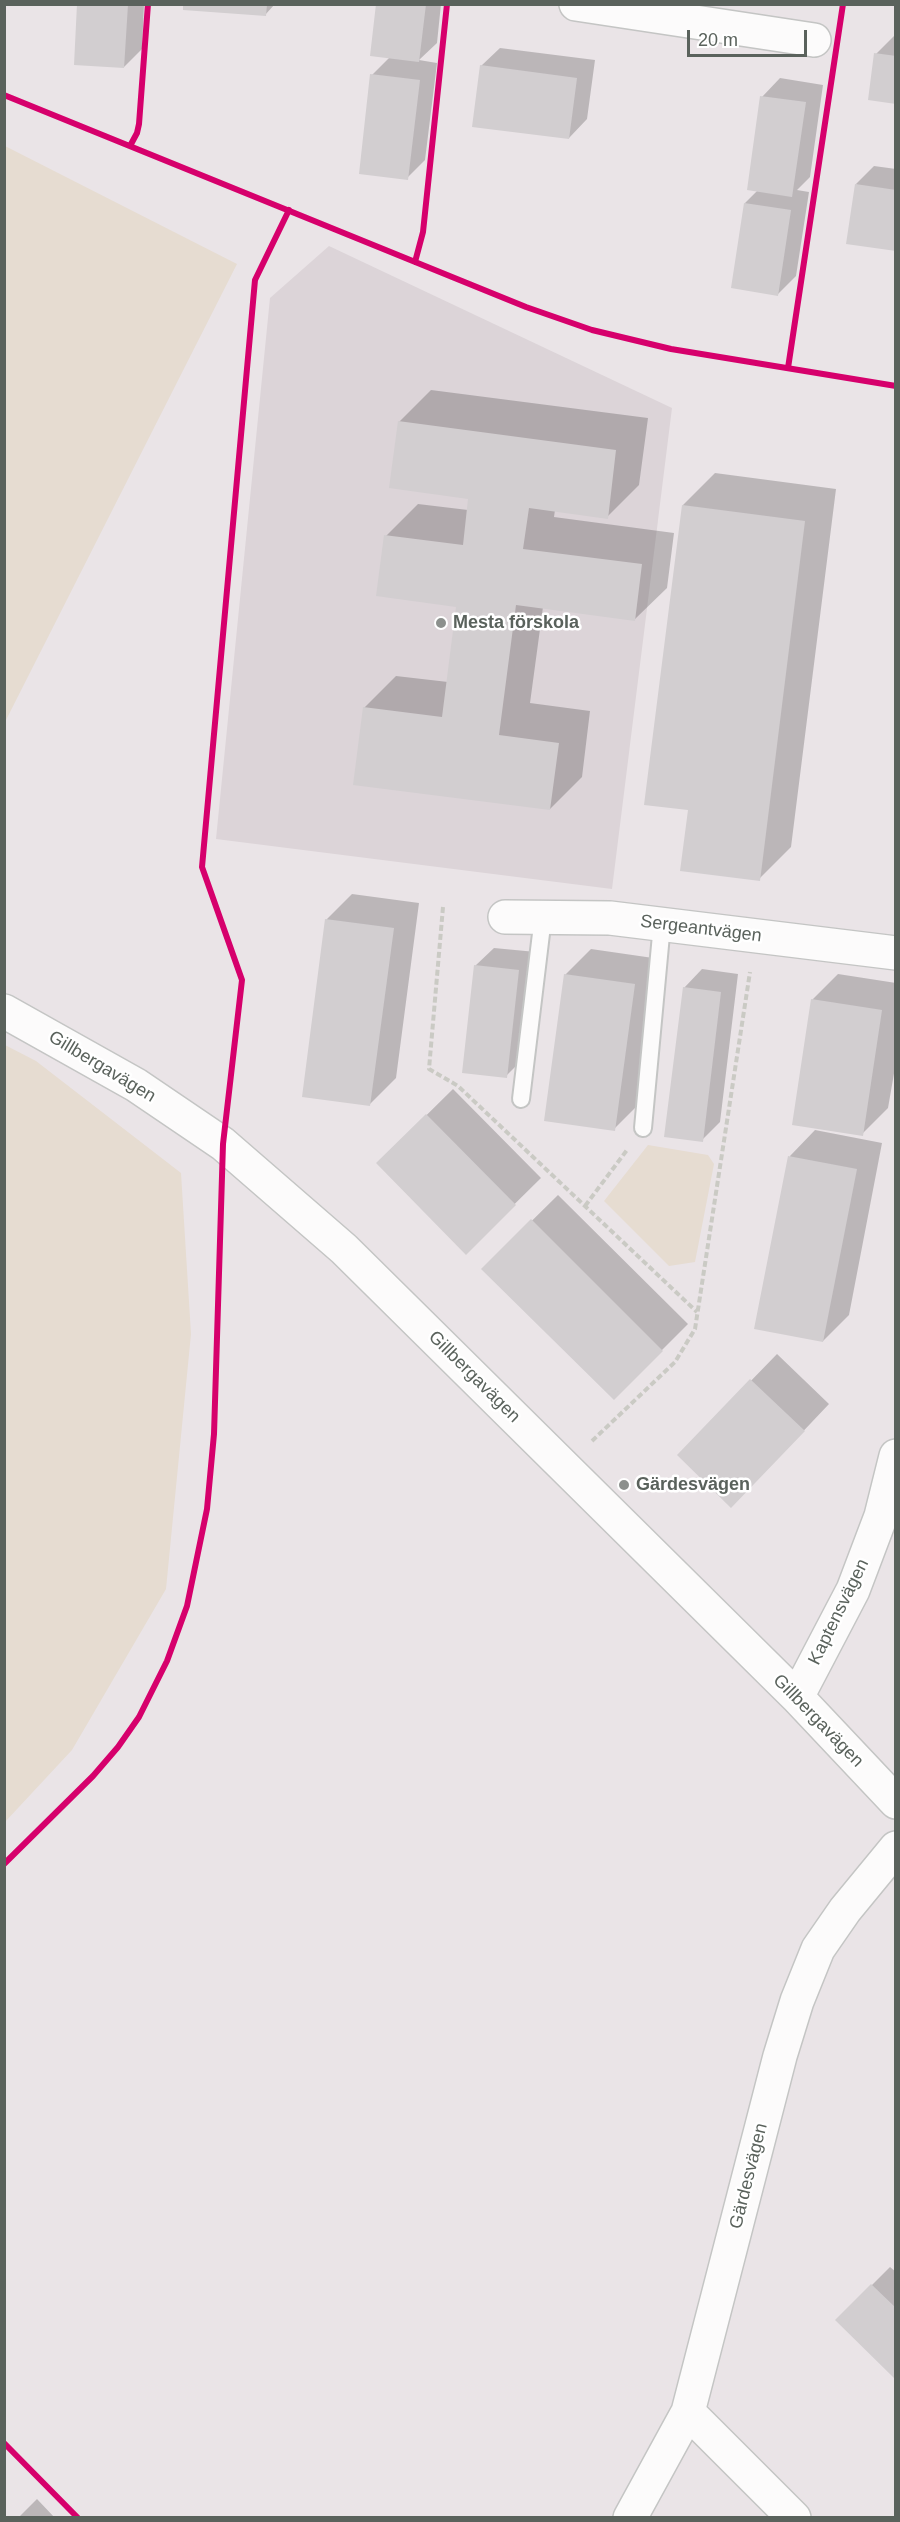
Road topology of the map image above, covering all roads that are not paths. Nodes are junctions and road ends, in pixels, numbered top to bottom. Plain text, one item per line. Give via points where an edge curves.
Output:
1 (576, 4) edge
2 (645, 9) edge
3 (814, 40) dead end
4 (505, 917) dead end
5 (543, 917) junction
6 (662, 924) junction
7 (896, 952) edge
8 (4, 1011) edge
9 (521, 1099) dead end
10 (643, 1128) road end
11 (896, 1456) edge
12 (797, 1697) junction
13 (896, 1802) edge
14 (896, 1848) edge
15 (688, 2412) junction
16 (630, 2517) edge
17 (794, 2517) edge

1 - 2 street
2 - 3 street
4 - 5 street, Sergeantvägen
5 - 6 street, Sergeantvägen
5 - 9 lane
6 - 7 street, Sergeantvägen
6 - 10 lane
8 - 12 street, Gillbergavägen via 136,1086 223,1144 344,1249
11 - 12 street, Kaptensvägen via 881,1516 853,1590
12 - 13 street, Gillbergavägen
14 - 15 street, Gärdesvägen via 818,1949 797,2001
15 - 16 street, Gärdesvägen
15 - 17 street

